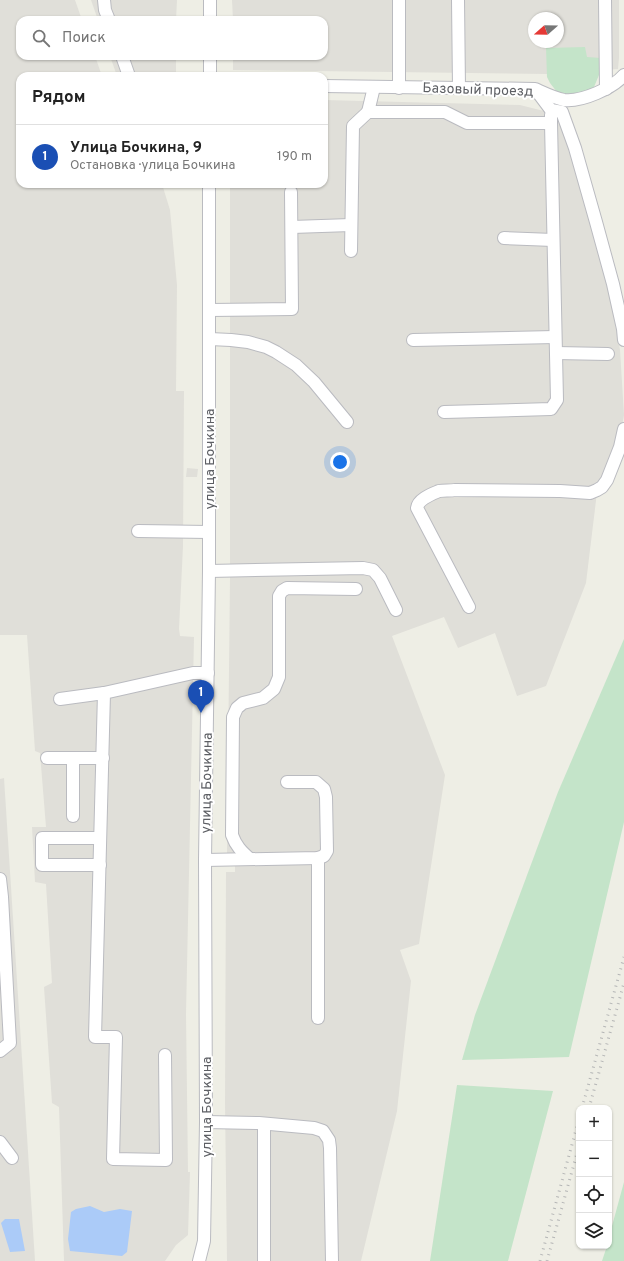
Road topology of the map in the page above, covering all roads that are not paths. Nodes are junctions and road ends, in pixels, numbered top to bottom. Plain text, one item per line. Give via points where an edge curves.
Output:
1 (104, 0) edge
2 (210, 0) edge
3 (399, 0) edge
4 (458, 0) edge
5 (605, 0) edge
6 (107, 16) edge
7 (210, 16) edge
8 (123, 60) edge
9 (210, 60) edge
10 (128, 72) edge
11 (210, 72) edge
12 (624, 75) edge
13 (328, 86) edge
14 (374, 87) junction
15 (399, 88) junction
16 (459, 88) junction
17 (535, 89) junction
18 (606, 89) junction
19 (551, 110) junction
20 (368, 112) junction
21 (551, 123) junction
22 (209, 188) edge
23 (291, 192) dead end
24 (351, 225) junction
25 (292, 227) junction
26 (504, 238) dead end
27 (553, 240) junction
28 (351, 251) dead end
29 (210, 310) junction
30 (555, 336) junction
31 (210, 339) junction
32 (413, 340) dead end
33 (624, 340) edge
34 (556, 353) junction
35 (608, 354) dead end
36 (444, 412) dead end
37 (347, 422) dead end
38 (624, 429) edge
39 (138, 531) dead end
40 (209, 532) junction
41 (209, 571) junction
42 (356, 589) dead end
43 (469, 607) dead end
44 (396, 610) dead end
45 (208, 673) junction
46 (104, 693) junction
47 (60, 699) dead end
48 (47, 758) dead end
49 (73, 758) junction
50 (103, 758) junction
51 (287, 782) dead end
52 (73, 816) dead end
53 (100, 838) junction
54 (318, 858) junction
55 (250, 859) junction
56 (205, 860) junction
57 (100, 865) junction
58 (0, 879) edge
59 (1, 896) edge
60 (318, 1018) dead end
61 (0, 1051) edge
62 (165, 1056) dead end
63 (206, 1122) junction
64 (264, 1124) junction
65 (0, 1142) edge
66 (12, 1158) dead end
67 (199, 1261) edge
68 (264, 1261) edge
69 (332, 1261) edge

1 - 6 street
2 - 7 street
3 - 15 street
4 - 16 street
5 - 18 street
8 - 10 street
9 - 11 street
12 - 18 street, Базовый проезд
13 - 14 street, Базовый проезд
14 - 15 street, Базовый проезд
14 - 20 street
15 - 16 street, Базовый проезд
16 - 17 street, Базовый проезд
17 - 18 street, Базовый проезд via 566,100 582,98
17 - 19 street
19 - 21 street
19 - 33 street via 562,112 575,148 613,284
20 - 21 street via 446,112 467,123
20 - 24 street via 354,126
21 - 27 street
22 - 29 street, улица Бочкина
23 - 25 street
24 - 25 street
24 - 28 street
25 - 29 street via 292,309
26 - 27 street
27 - 30 street
29 - 31 street, улица Бочкина
30 - 32 street
30 - 34 street
31 - 37 street via 248,342 276,352 314,382
31 - 40 street, улица Бочкина
34 - 35 street
34 - 36 street via 556,400 551,410
38 - 43 street via 607,480 590,493 455,490 440,491 421,500 417,508
39 - 40 street
40 - 41 street, улица Бочкина
41 - 44 street via 363,568 373,570 380,578
41 - 45 street, улица Бочкина
42 - 55 street via 287,588 279,596 279,678 274,689 263,698 244,703 237,708 233,717 232,835 239,850
45 - 46 street via 193,673
45 - 56 street, улица Бочкина
46 - 47 street
46 - 50 street
48 - 49 street
49 - 50 street
49 - 52 street
50 - 53 street
51 - 54 street via 316,782 324,789 327,805 327,851 324,856
53 - 57 street
53 - 57 street via 42,838 42,865
54 - 55 street
54 - 60 street
55 - 56 street
56 - 63 street, улица Бочкина
57 - 62 street via 95,1037 116,1037 113,1159 166,1160
58 - 59 street
59 - 61 street via 10,1043
63 - 64 street
63 - 67 street, улица Бочкина via 204,1241
64 - 68 street
64 - 69 street via 314,1128 327,1135 330,1148
65 - 66 street

